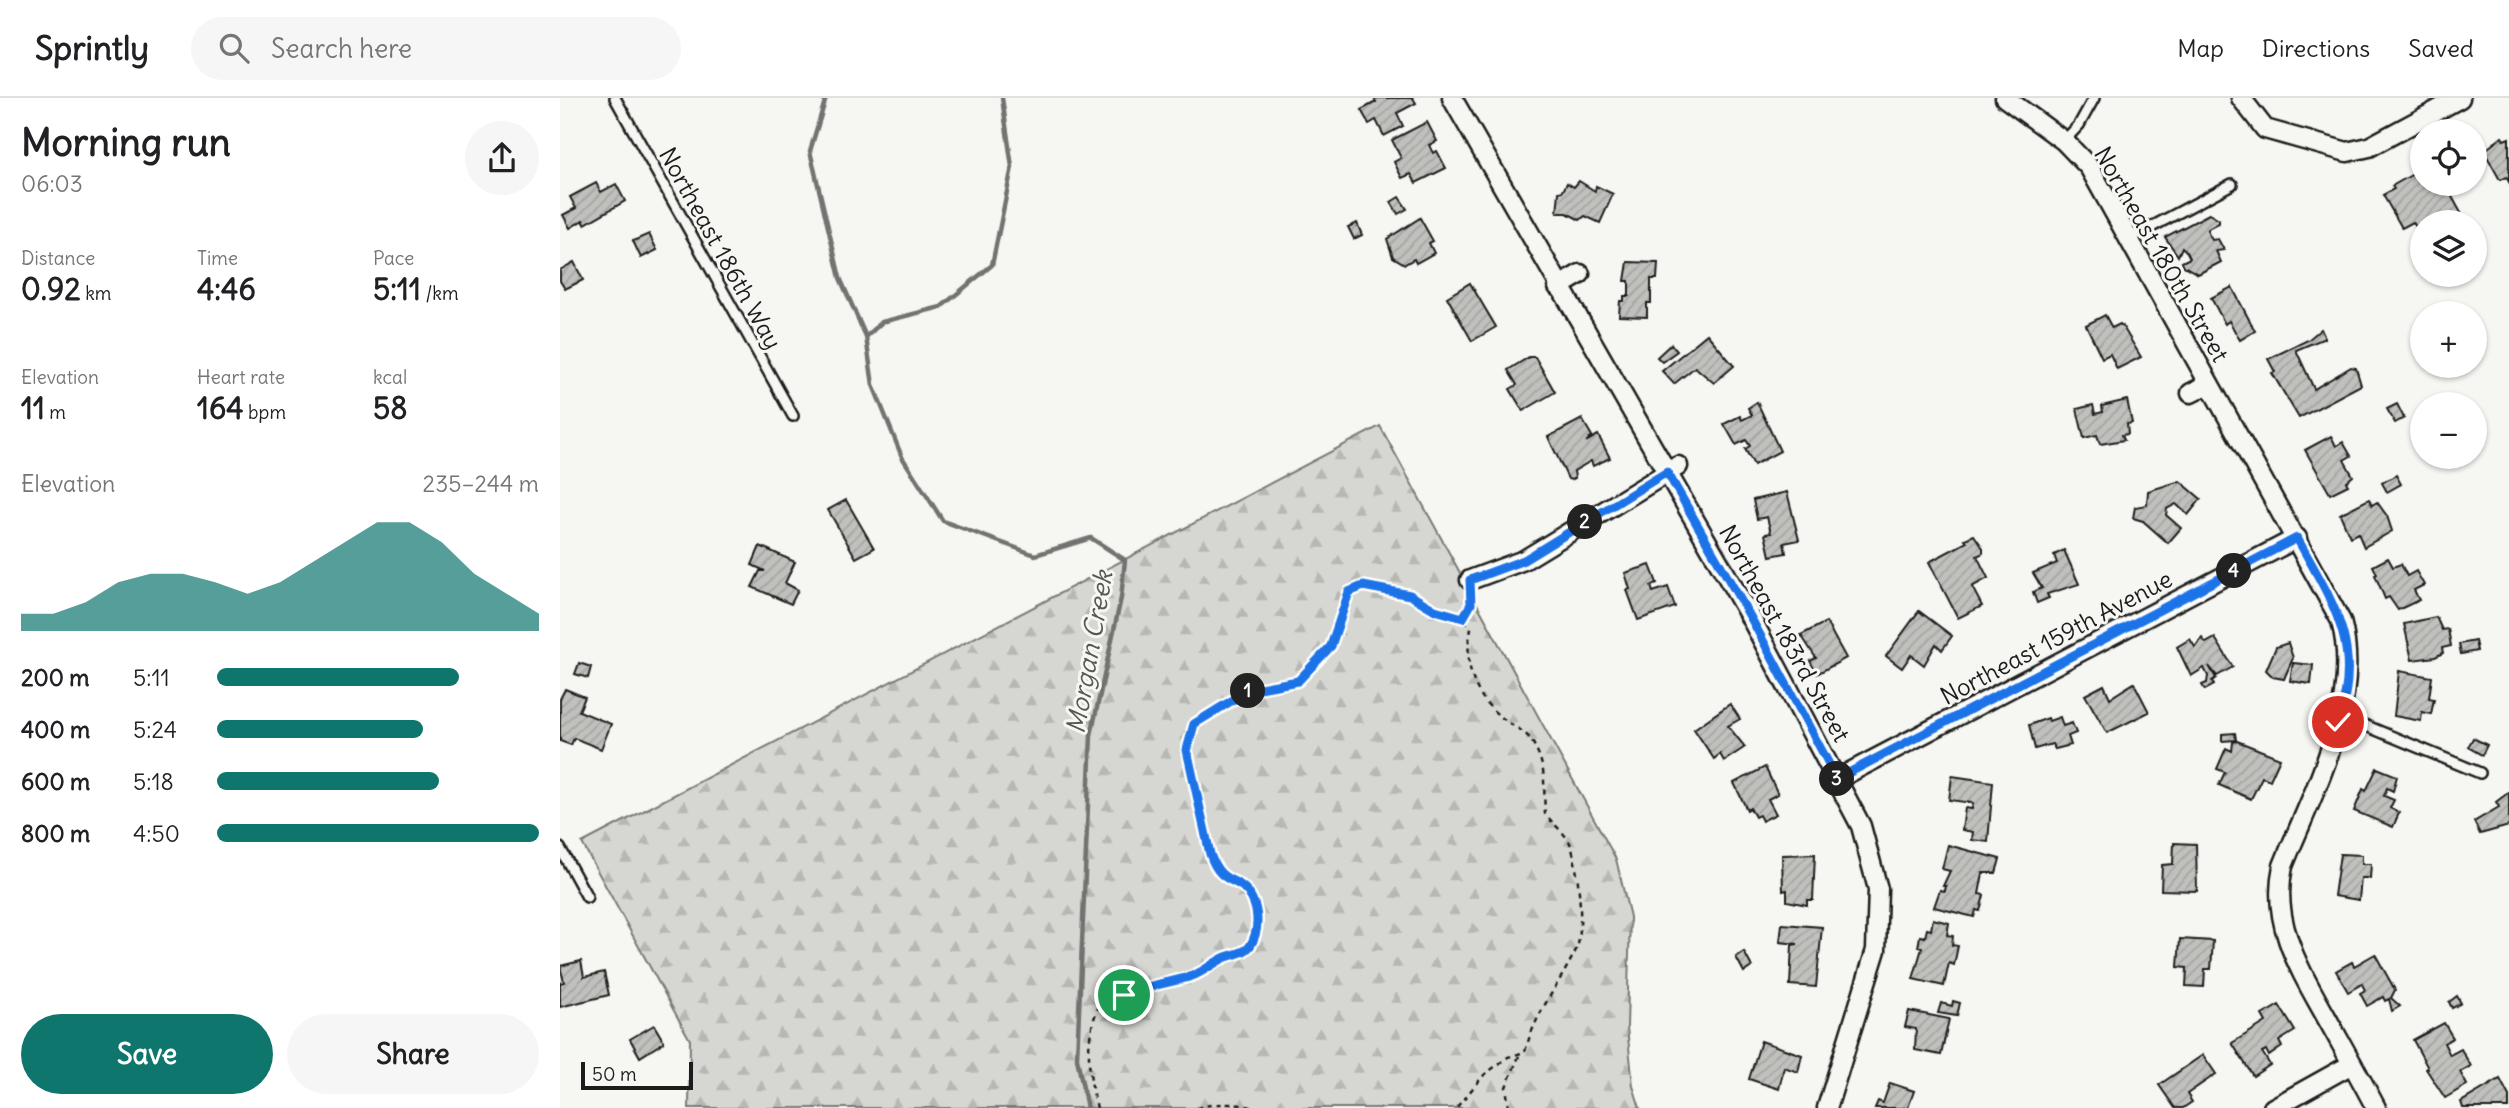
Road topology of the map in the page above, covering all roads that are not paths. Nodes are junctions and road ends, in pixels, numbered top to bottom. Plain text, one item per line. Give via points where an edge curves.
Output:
1 (615, 98) edge
2 (1452, 98) edge
3 (2005, 98) edge
4 (2094, 98) edge
5 (2241, 98) edge
6 (2460, 98) edge
7 (2064, 141) junction
8 (2232, 184) dead end
9 (2129, 239) junction
10 (1580, 274) dead end
11 (1558, 287) junction
12 (2209, 384) junction
13 (2191, 393) dead end
14 (793, 416) dead end
15 (1673, 469) junction
16 (2297, 538) junction
17 (1470, 580) road end
18 (2340, 715) junction
19 (2480, 773) dead end
20 (1837, 779) junction
21 (560, 848) edge
22 (587, 897) dead end
23 (2352, 1064) junction
24 (1827, 1108) edge
25 (2273, 1108) edge
26 (2376, 1108) edge

1 - 14 lane, Northeast 186th Way
2 - 11 street, Northeast 183rd Street
3 - 7 street, Northeast 180th Street
4 - 7 lane
5 - 6 street via 2265,129 2347,152 2369,147
7 - 9 street, Northeast 180th Street via 2089,167
8 - 9 lane
9 - 12 street, Northeast 180th Street
10 - 11 street
11 - 15 street, Northeast 183rd Street
12 - 13 street, Northeast 180th Street
12 - 16 street, Northeast 180th Street
15 - 17 street via 1524,560
15 - 20 street, Northeast 183rd Street
16 - 18 street, Northeast 180th Street via 2336,607 2346,638 2348,679
16 - 20 street, Northeast 159th Avenue
18 - 19 lane
18 - 23 street, Northeast 180th Street via 2279,885 2283,928
20 - 24 street, Northeast 183rd Street via 1871,855 1879,927 1872,973
21 - 22 lane
23 - 25 street
23 - 26 street, Northeast 180th Street

